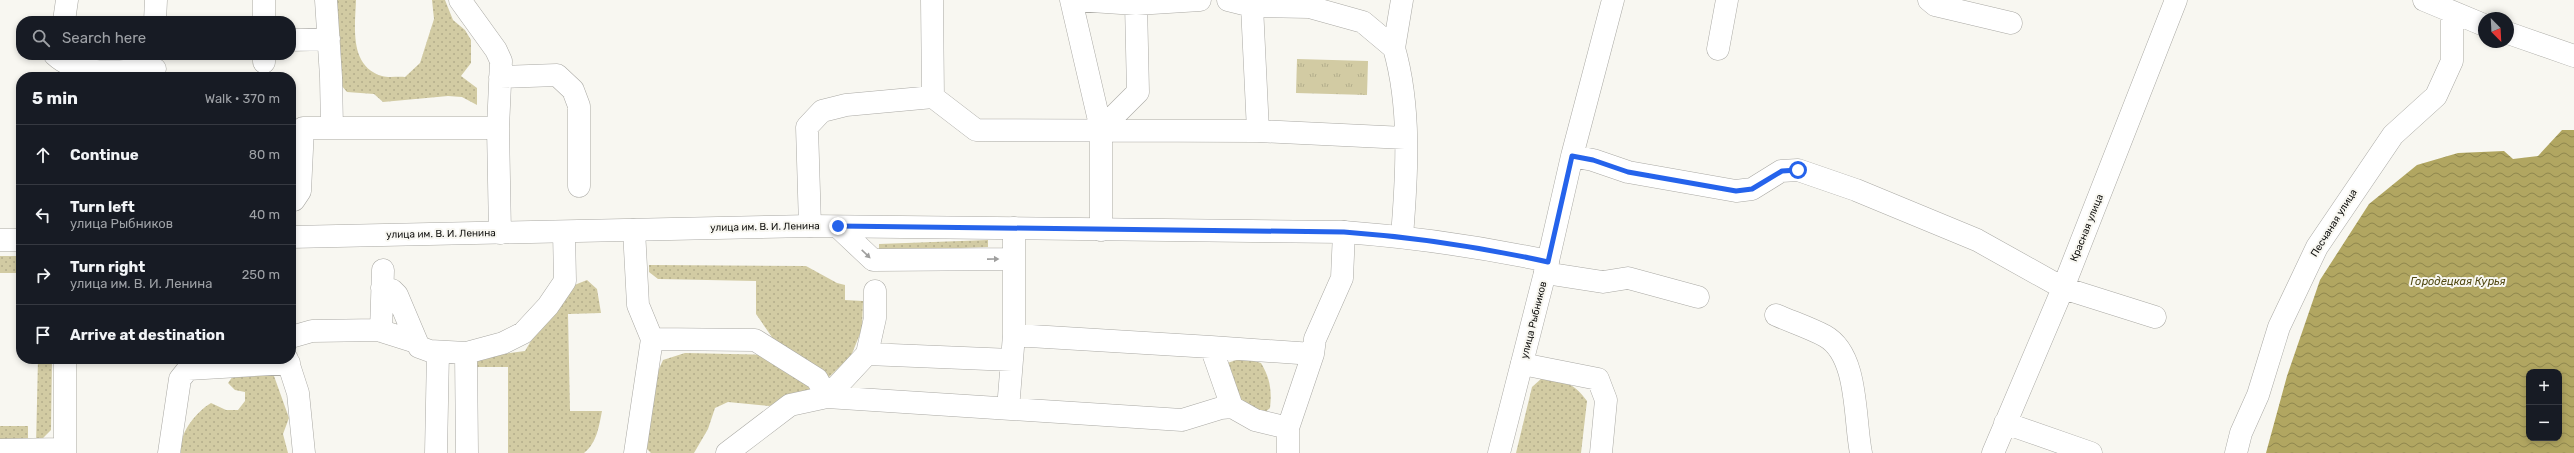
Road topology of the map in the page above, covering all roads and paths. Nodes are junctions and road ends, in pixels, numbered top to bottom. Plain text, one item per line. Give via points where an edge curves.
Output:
1 (67, 0) edge
2 (156, 0) edge
3 (264, 0) edge
4 (326, 0) edge
5 (460, 0) edge
6 (932, 0) edge
7 (1071, 0) edge
8 (1076, 0) edge
9 (1200, 0) edge
10 (1228, 0) edge
11 (1402, 0) edge
12 (1613, 0) edge
13 (1728, 0) edge
14 (1929, 0) edge
15 (2176, 0) edge
16 (2424, 0) edge
17 (1136, 4) junction
18 (1318, 4) edge
19 (1252, 6) junction
20 (2452, 13) junction
21 (65, 16) edge
22 (155, 16) edge
23 (264, 16) edge
24 (2011, 23) dead end
25 (2478, 23) edge
26 (2514, 35) edge
27 (329, 39) junction
28 (296, 40) edge
29 (1394, 48) junction
30 (1718, 48) dead end
31 (2574, 56) edge
32 (63, 60) edge
33 (155, 67) edge
34 (500, 77) junction
35 (933, 97) junction
36 (332, 128) junction
37 (498, 128) junction
38 (1101, 129) junction
39 (1258, 131) junction
40 (1406, 138) junction
41 (1572, 156) junction
42 (580, 186) dead end
43 (296, 197) edge
44 (810, 226) junction
45 (838, 226) junction
46 (1014, 228) junction
47 (634, 230) junction
48 (1101, 230) junction
49 (564, 232) junction
50 (1344, 232) junction
51 (500, 233) junction
52 (1402, 236) junction
53 (296, 237) edge
54 (0, 240) edge
55 (16, 240) edge
56 (1014, 259) junction
57 (1547, 267) junction
58 (2063, 288) junction
59 (875, 291) dead end
60 (1698, 297) dead end
61 (1776, 315) dead end
62 (2155, 317) dead end
63 (381, 331) junction
64 (1014, 335) junction
65 (296, 336) edge
66 (652, 339) junction
67 (416, 342) junction
68 (1210, 346) junction
69 (438, 352) junction
70 (466, 353) junction
71 (866, 354) junction
72 (1313, 354) junction
73 (1012, 360) junction
74 (65, 364) edge
75 (191, 364) edge
76 (289, 364) edge
77 (1522, 364) junction
78 (827, 397) junction
79 (1232, 407) junction
80 (1008, 409) junction
81 (2005, 423) junction
82 (1288, 428) junction
83 (0, 450) edge
84 (65, 451) edge
85 (169, 453) edge
86 (304, 453) edge
87 (436, 453) edge
88 (467, 453) edge
89 (635, 453) edge
90 (727, 453) edge
91 (1288, 453) edge
92 (1499, 453) edge
93 (1601, 453) edge
94 (1861, 453) edge
95 (1993, 453) edge
96 (2091, 453) edge
97 (2236, 453) edge

1 - 21 main road
2 - 22 main road
3 - 23 main road
4 - 27 main road
5 - 34 main road via 496,50 501,61
6 - 35 main road
7 - 38 main road
8 - 17 main road
9 - 17 main road
10 - 19 main road
11 - 29 main road
12 - 41 main road, улица Рыбников
13 - 30 main road
14 - 24 main road via 1935,5
15 - 58 main road, Красная улица
16 - 20 main road
17 - 38 main road via 1138,92
18 - 19 main road
18 - 29 main road via 1363,22
19 - 39 main road
20 - 25 main road
20 - 97 main road, Песчаная улица via 2452,61 2436,96 2393,135 2317,247 2280,327
26 - 31 main road
27 - 28 main road
27 - 36 main road
29 - 40 main road
32 - 33 main road via 84,71
34 - 37 main road
34 - 42 main road via 557,75 573,90 579,106
35 - 38 main road via 976,130
35 - 44 main road via 846,105 822,111 807,126
36 - 37 main road
36 - 43 main road via 303,128 300,191
37 - 51 main road
38 - 39 main road
38 - 48 main road
39 - 40 main road
40 - 52 main road
41 - 57 main road, улица Рыбников
41 - 58 main road via 1628,172 1736,191 1752,189 1782,171 1798,170 1856,190 1977,240
44 - 45 main road, улица им. В. И. Ленина
44 - 47 main road, улица им. В. И. Ленина
45 - 46 main road, улица им. В. И. Ленина
45 -> 56 main road via 873,260
46 - 48 main road, улица им. В. И. Ленина
46 - 56 main road
47 - 49 main road, улица им. В. И. Ленина
47 - 66 main road via 638,305
48 - 50 main road, улица им. В. И. Ленина
49 - 51 main road, улица им. В. И. Ленина
49 - 70 main road via 565,281 548,306 523,333 503,343
50 - 52 main road, улица им. В. И. Ленина
50 - 72 main road via 1342,278 1315,339
51 - 53 main road, улица им. В. И. Ленина
52 - 57 main road, улица им. В. И. Ленина via 1490,249
54 - 55 main road
56 - 64 main road
57 - 60 main road, улица им. В. И. Ленина via 1603,282 1628,278
57 - 77 main road, улица Рыбников
58 - 62 main road
58 - 81 main road, Красная улица
59 - 71 main road via 875,318
61 - 94 main road via 1825,336 1836,346 1848,369
63 - 65 main road via 312,331
63 - 67 main road
63 - 67 main road via 382,279 397,296
64 - 68 main road
64 - 73 main road
66 - 78 main road via 755,340 817,379
66 - 89 main road
67 - 69 main road via 419,347
68 - 72 main road
68 - 79 main road
69 - 70 main road
69 - 87 main road
70 - 88 main road
71 - 73 main road
71 - 78 main road
72 - 82 main road
73 - 80 main road
74 - 84 main road
75 - 85 main road via 180,379
76 - 86 main road via 298,393
77 - 92 main road, улица Рыбников
77 - 93 main road via 1598,379 1606,400
78 - 80 main road
78 - 90 main road via 790,406
79 - 80 main road via 1182,420
79 - 82 main road via 1255,420
81 - 95 main road, Красная улица
81 - 96 main road
82 - 91 main road
83 - 84 main road

